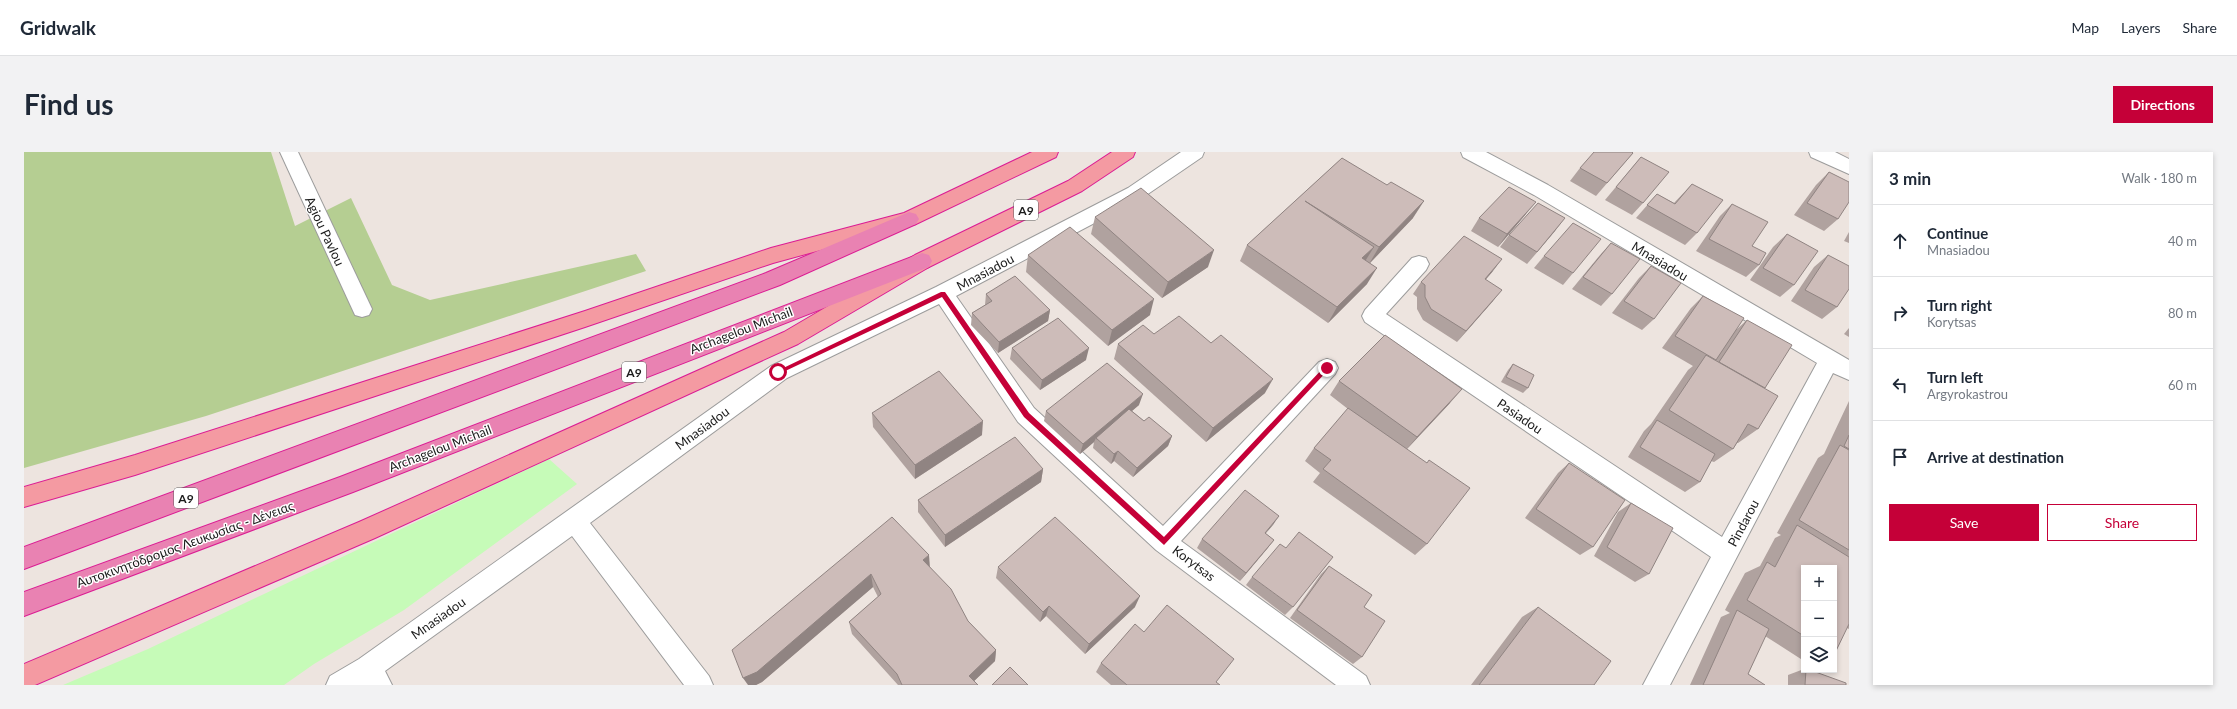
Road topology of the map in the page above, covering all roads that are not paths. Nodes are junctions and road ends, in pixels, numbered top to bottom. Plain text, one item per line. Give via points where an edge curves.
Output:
1 (288, 152) edge
2 (1050, 152) edge
3 (1126, 152) edge
4 (1195, 152) edge
5 (1470, 152) edge
6 (1818, 152) edge
7 (1849, 167) edge
8 (909, 219) junction
9 (922, 261) junction
10 (1419, 264) dead end
11 (943, 293) junction
12 (362, 309) dead end
13 (1829, 360) junction
14 (1327, 368) dead end
15 (1849, 371) edge
16 (345, 485) joint
17 (24, 497) edge
18 (574, 521) junction
19 (1164, 542) junction
20 (1727, 554) junction
21 (24, 558) edge
22 (24, 604) edge
23 (24, 677) edge
24 (373, 677) edge
25 (339, 685) edge
26 (700, 685) edge
27 (1357, 685) edge
28 (1656, 685) edge

1 - 12 street, Agiou Pavlou
2 - 8 highway, A9
3 - 9 highway, Archagelou Michail / A9 via 1075,186
4 - 11 street, Mnasiadou via 1135,193
5 - 13 street, Mnasiadou via 1541,190
6 - 7 street
8 - 17 highway via 770,256 585,319 150,460
8 - 21 highway, A9 via 773,279
9 - 16 highway, Archagelou Michail / A9
9 - 23 highway via 791,338 367,530
10 - 20 street, Pasiadou via 1372,316
11 - 18 street, Mnasiadou via 778,372
11 - 19 street, Korytsas via 1026,415
13 - 15 street, Mnasiadou
13 - 20 street, Pindarou
14 - 19 street
16 - 22 highway, Αυτοκινητόδρομος Λευκωσίας - Δένειας / A9
18 - 24 street, Mnasiadou
18 - 26 street
19 - 27 street, Korytsas
20 - 28 street, Pindarou
24 - 25 street, Mnasiadou

